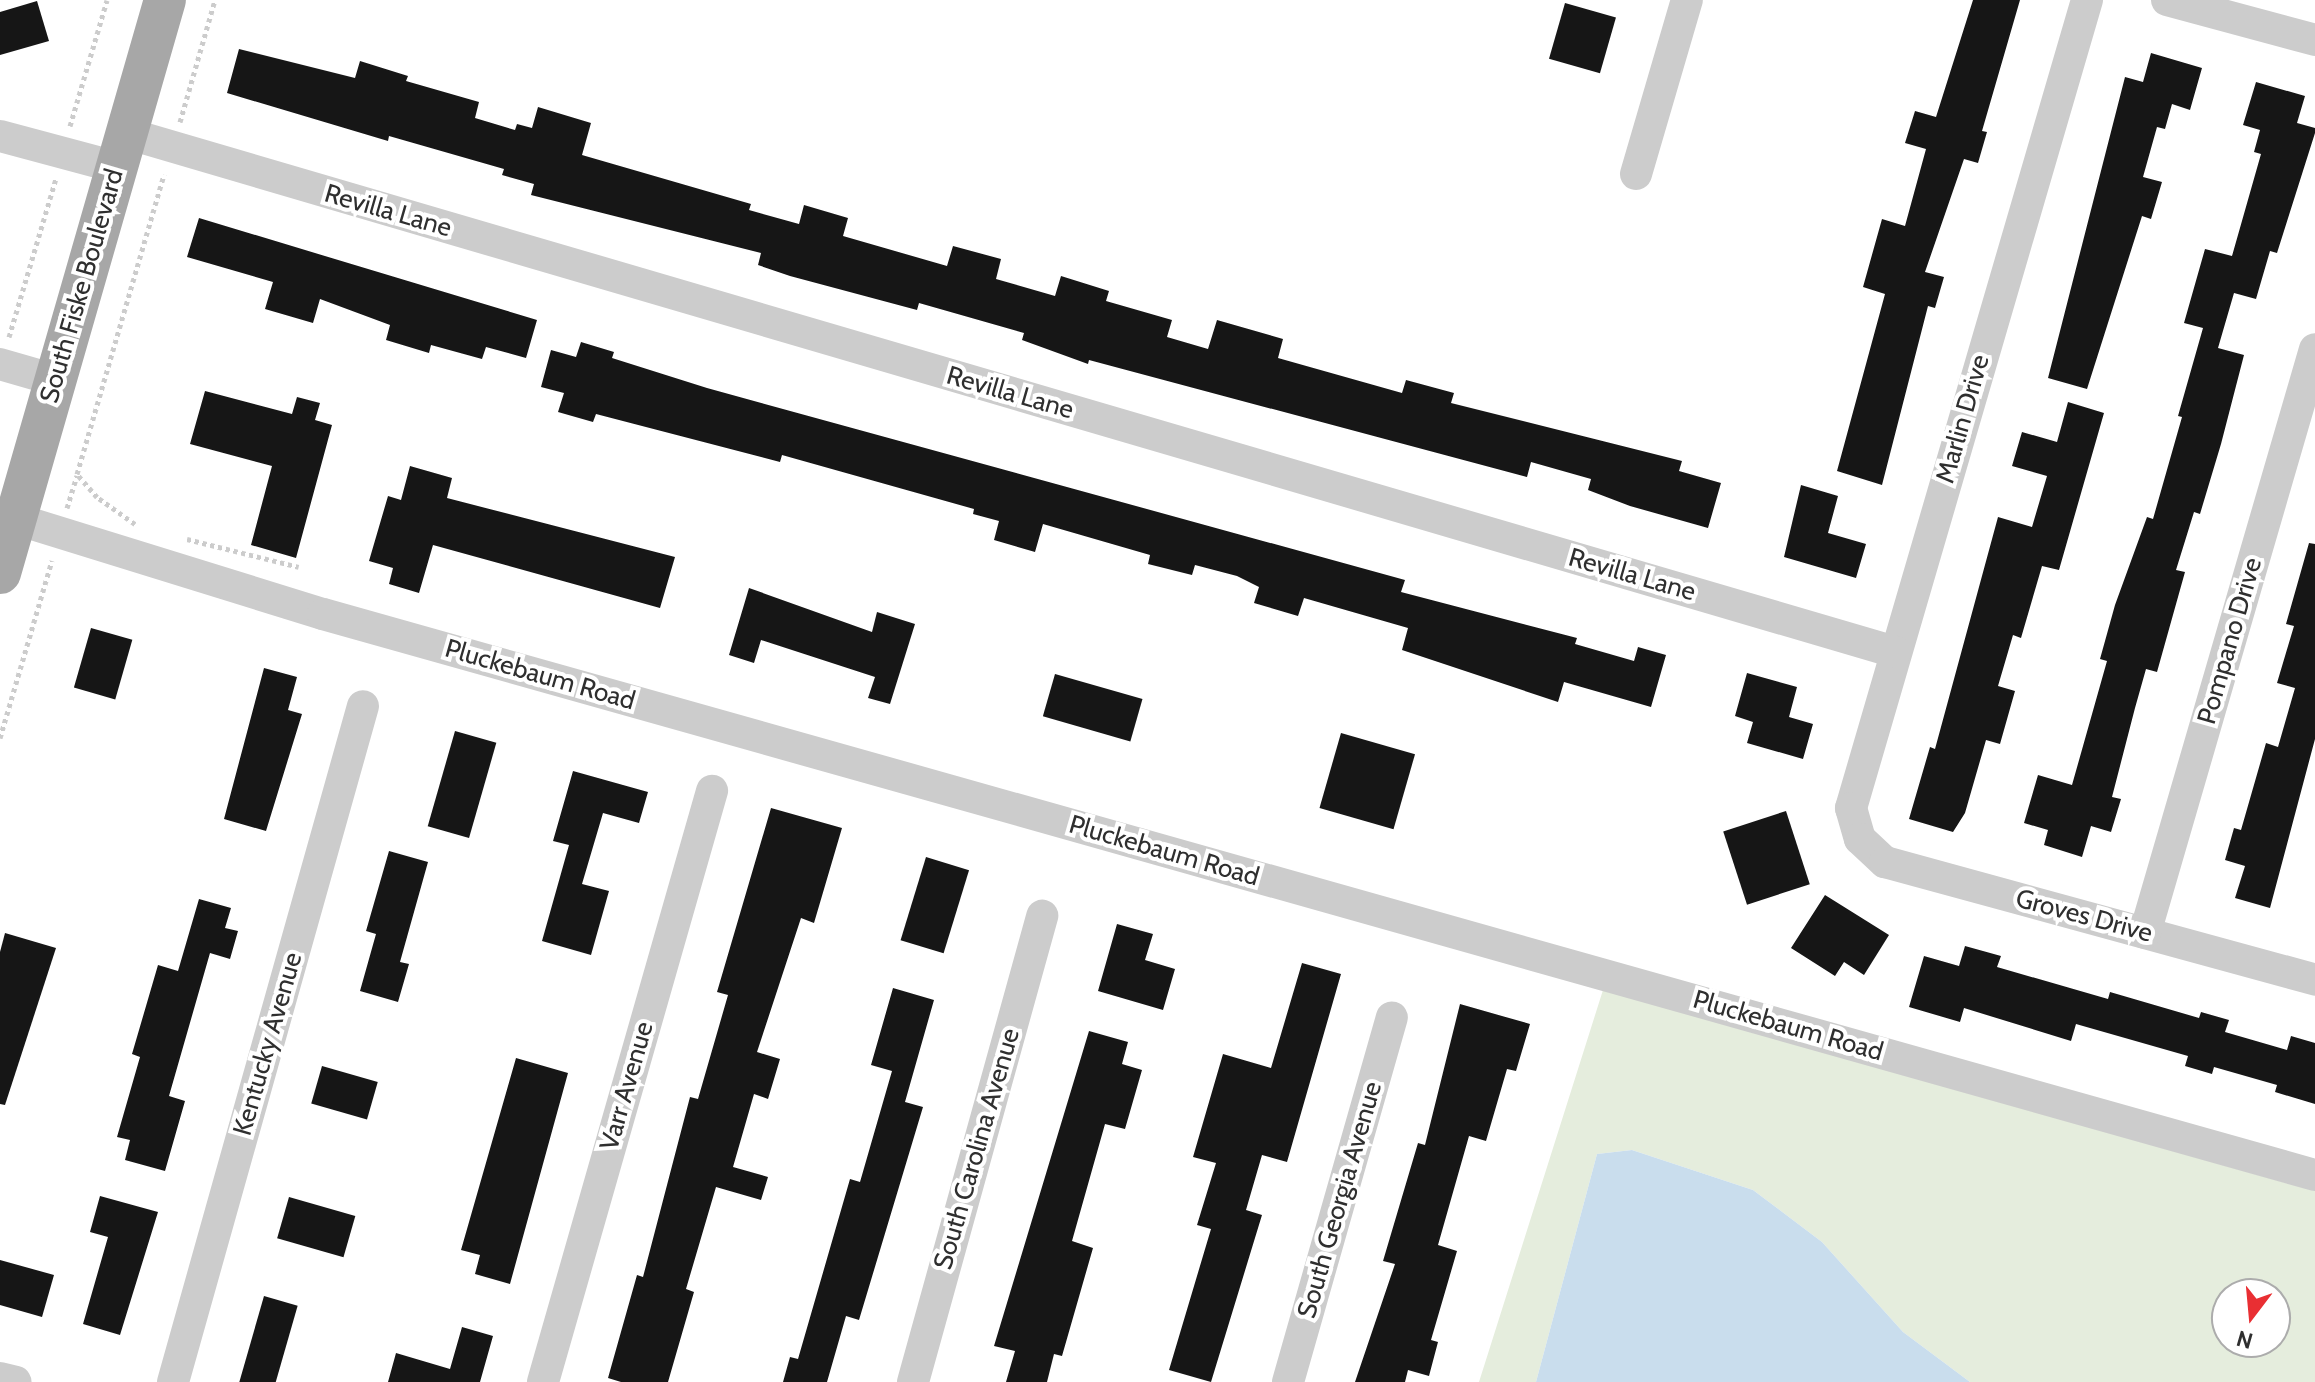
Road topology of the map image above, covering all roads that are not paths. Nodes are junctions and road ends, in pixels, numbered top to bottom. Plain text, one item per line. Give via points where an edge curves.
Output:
1 (165, 0) edge
2 (1687, 0) edge
3 (2087, 0) edge
4 (2167, 0) edge
5 (2315, 40) edge
6 (0, 136) edge
7 (121, 150) junction
8 (1636, 174) dead end
9 (2315, 349) edge
10 (3, 354) edge
11 (55, 380) junction
12 (16, 519) junction
13 (0, 573) edge
14 (1895, 652) junction
15 (363, 706) dead end
16 (712, 791) dead end
17 (1860, 839) joint
18 (1042, 916) dead end
19 (2145, 933) junction
20 (2315, 980) edge
21 (1392, 1018) dead end
22 (2315, 1175) edge
23 (0, 1378) edge
24 (16, 1382) edge
25 (173, 1382) edge
26 (543, 1382) edge
27 (913, 1382) edge
28 (1288, 1382) edge

1 - 7 main road, South Fiske Boulevard
2 - 8 street
3 - 14 street, Marlin Drive
4 - 5 street
6 - 7 street, Revilla Lane via 63,153
7 - 11 main road, South Fiske Boulevard
7 - 14 street, Revilla Lane via 172,147
9 - 19 street, Pompano Drive
10 - 11 street
11 - 12 main road, South Fiske Boulevard
12 - 13 main road, South Fiske Boulevard
12 - 22 street, Pluckebaum Road via 338,618
14 - 17 street, Marlin Drive via 1851,808
15 - 25 street, Kentucky Avenue
16 - 26 street, Varr Avenue
17 - 19 street, Groves Drive via 1885,862
18 - 27 street, South Carolina Avenue
19 - 20 street, Groves Drive
21 - 28 street, South Georgia Avenue
23 - 24 street

